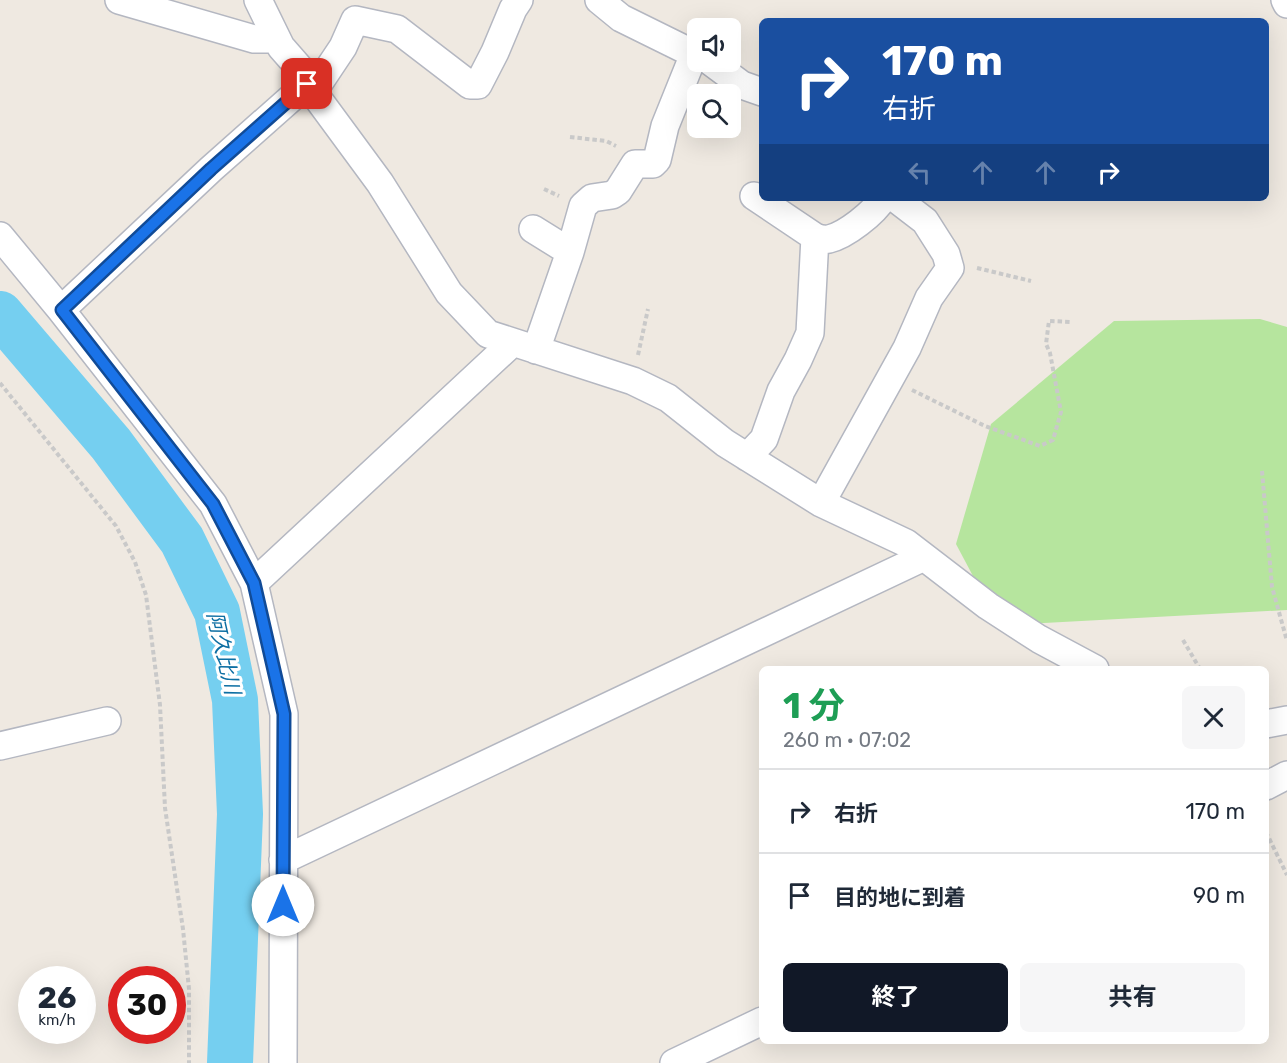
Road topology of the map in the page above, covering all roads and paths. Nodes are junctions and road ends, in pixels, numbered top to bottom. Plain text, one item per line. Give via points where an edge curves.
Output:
1 (119, 0) edge
2 (258, 0) edge
3 (519, 0) edge
4 (599, 0) edge
5 (356, 10) edge
6 (277, 39) junction
7 (687, 50) edge
8 (693, 72) edge
9 (723, 72) edge
10 (310, 88) junction
11 (759, 91) edge
12 (570, 137) dead end
13 (639, 164) junction
14 (753, 196) dead end
15 (759, 200) edge
16 (761, 201) edge
17 (880, 201) edge
18 (899, 201) edge
19 (533, 229) dead end
20 (0, 236) edge
21 (815, 237) junction
22 (570, 252) junction
23 (949, 266) junction
24 (1031, 280) dead end
25 (648, 309) dead end
26 (62, 310) junction
27 (1072, 322) dead end
28 (524, 346) junction
29 (890, 379) junction
30 (633, 381) junction
31 (0, 383) edge
32 (747, 457) junction
33 (1262, 471) dead end
34 (820, 502) junction
35 (924, 557) junction
36 (254, 583) junction
37 (1183, 640) dead end
38 (1287, 641) edge
39 (1089, 666) edge
40 (1198, 666) edge
41 (1287, 720) edge
42 (107, 721) dead end
43 (1269, 723) edge
44 (0, 746) edge
45 (1287, 775) edge
46 (1269, 784) edge
47 (1269, 838) edge
48 (283, 860) junction
49 (1287, 875) edge
50 (759, 1022) edge
51 (189, 1063) edge
52 (283, 1063) edge
53 (674, 1063) edge

1 - 6 street via 254,39
2 - 6 street
3 - 5 street via 478,85 470,85 397,29
4 - 7 street via 621,18
5 - 10 street via 343,47
6 - 10 street
8 - 13 street via 665,126 657,160 653,164
9 - 11 street
10 - 26 street via 211,169
10 - 28 street via 380,183 448,292 488,334
12 - 13 path via 606,141
13 - 22 street via 635,164 618,191 592,198 583,206
14 - 15 street
16 - 21 street
17 - 21 street via 868,215 831,239
18 - 23 street via 925,221
19 - 22 street
20 - 26 street
21 - 32 street via 810,333 781,391 764,439
22 - 28 street
23 - 24 path via 959,264
23 - 29 street
25 - 30 path
26 - 36 street via 213,504
27 - 29 path via 1049,321 1046,344 1061,412 1053,440 1040,446 985,426
28 - 30 street
28 - 36 street
29 - 34 street
30 - 32 street via 668,398
31 - 51 path via 116,526 135,562 146,595 160,705 165,808 189,989
32 - 34 street
33 - 38 path via 1272,587
34 - 35 street via 906,543
35 - 39 street via 1005,617
35 - 48 street
36 - 48 street via 284,714
37 - 40 path
41 - 43 street
42 - 44 street
45 - 46 street
47 - 49 path
48 - 52 street
50 - 53 street

